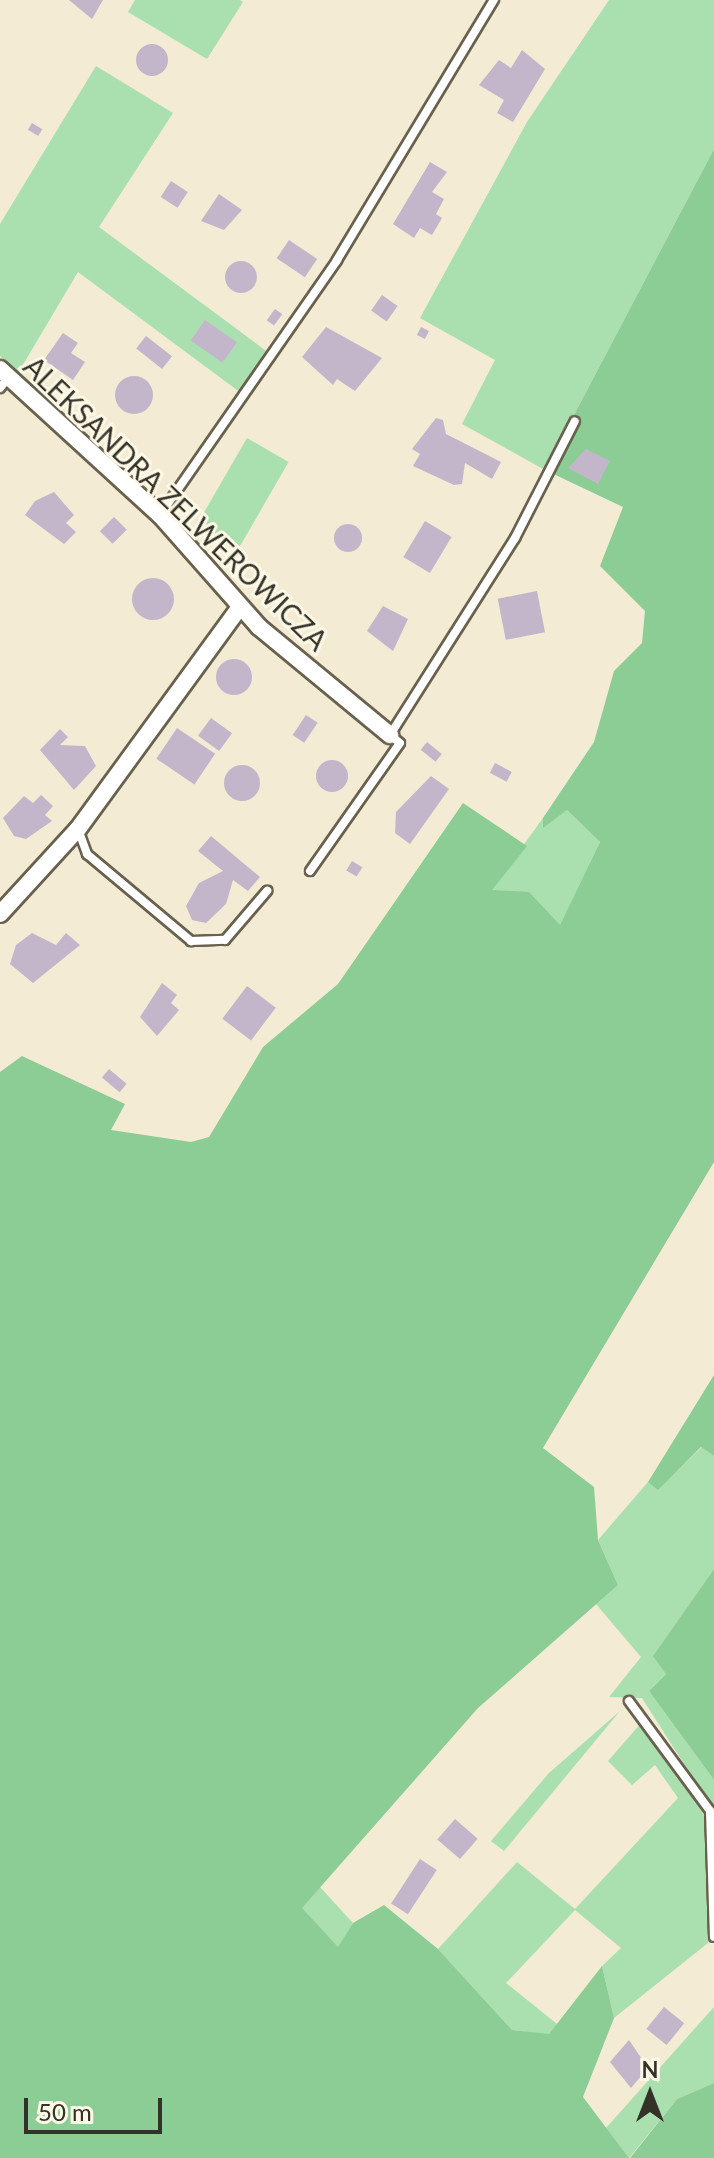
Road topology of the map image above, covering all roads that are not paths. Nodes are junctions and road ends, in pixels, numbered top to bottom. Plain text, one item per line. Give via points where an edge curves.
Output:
1 (494, 0) edge
2 (3, 378) edge
3 (575, 421) dead end
4 (160, 515) junction
5 (240, 607) junction
6 (390, 735) junction
7 (78, 829) junction
8 (310, 871) dead end
9 (267, 891) dead end
10 (0, 914) edge
11 (629, 1701) dead end
12 (714, 1937) edge

1 - 4 lane via 337,260
2 - 4 street, ALEKSANDRA ZELWEROWICZA
3 - 6 lane via 515,538
4 - 5 street, ALEKSANDRA ZELWEROWICZA
5 - 6 street, ALEKSANDRA ZELWEROWICZA
5 - 7 street
6 - 8 lane via 400,743
7 - 9 lane via 87,854 191,941 225,940
7 - 10 street
11 - 12 lane via 710,1811

